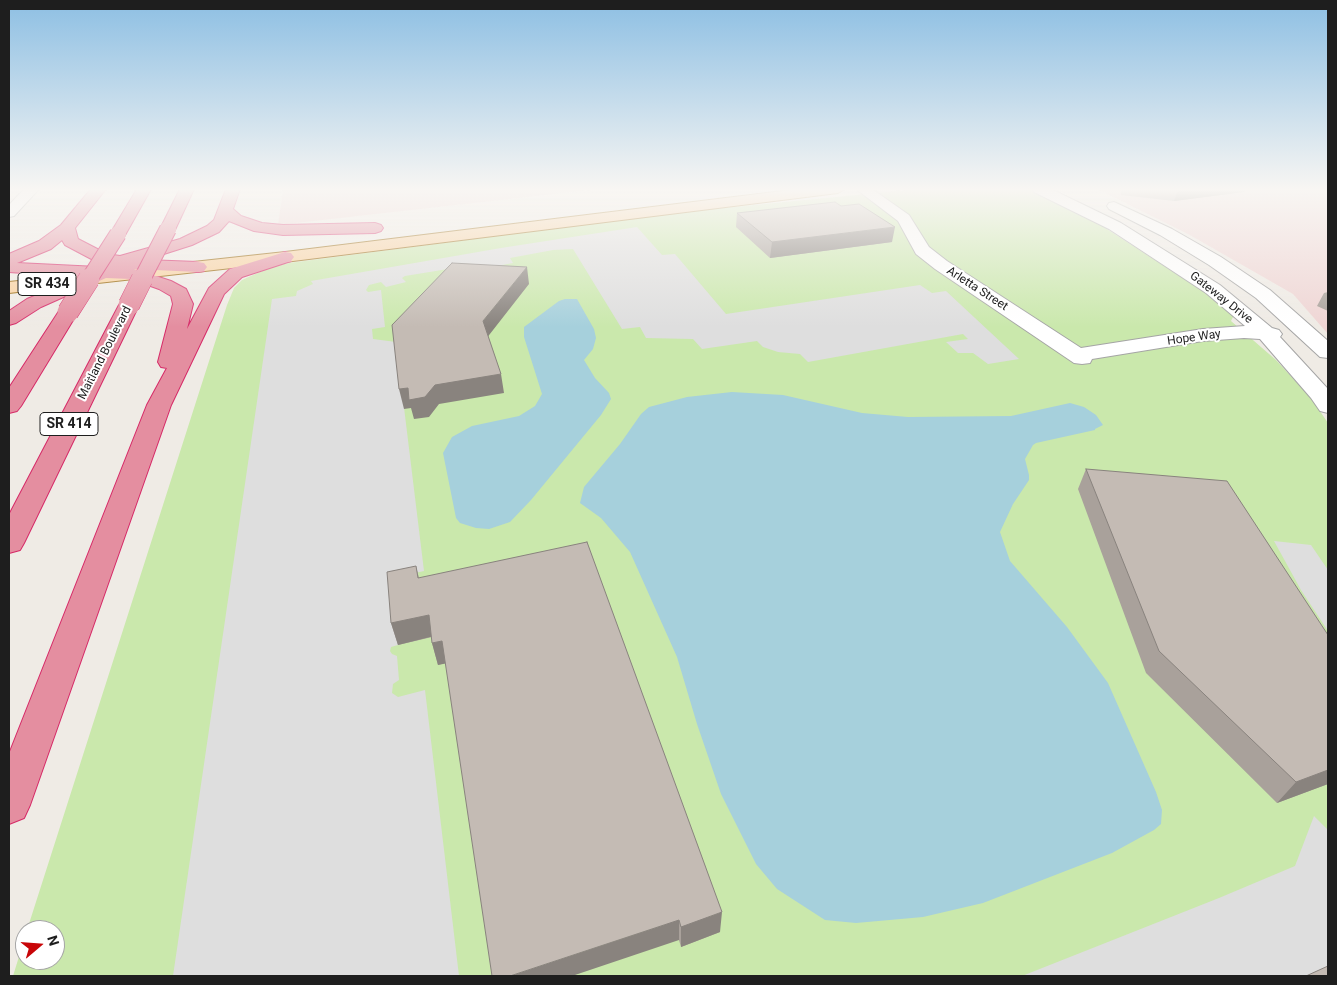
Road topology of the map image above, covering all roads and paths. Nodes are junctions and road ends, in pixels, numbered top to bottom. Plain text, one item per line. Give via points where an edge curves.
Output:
1 (58, 235) edge
2 (69, 235) edge
3 (117, 235) edge
4 (165, 235) edge
5 (201, 235) edge
6 (319, 235) edge
7 (459, 235) edge
8 (914, 235) edge
9 (1130, 235) edge
10 (1169, 235) edge
11 (258, 242) dead end
12 (208, 249) dead end
13 (285, 257) junction
14 (127, 264) junction
15 (10, 266) edge
16 (198, 267) joint
17 (86, 275) junction
18 (15, 287) edge
19 (9, 319) edge
20 (1266, 333) junction
21 (1311, 336) junction
22 (1328, 352) edge
23 (1080, 356) joint
24 (159, 405) junction
25 (9, 406) edge
26 (1328, 406) edge
27 (9, 544) edge
28 (9, 804) edge

1 - 15 highway
2 - 14 highway via 71,242
3 - 25 highway, bridge
4 - 27 highway, Maitland Boulevard / SR 414, bridge
5 - 14 highway
6 - 11 main road
7 - 13 main road
8 - 23 street, Arletta Street via 922,250 941,265
9 - 20 street, Gateway Drive via 1213,289
10 - 21 street, Gateway Drive via 1263,294
12 - 14 highway
13 - 16 main road
13 - 24 highway via 236,273 216,292
14 - 15 main road, SR 434
14 - 16 highway
14 - 17 main road, SR 434
14 - 24 highway via 179,293 182,304
15 - 17 highway
17 - 18 main road, SR 434
17 - 19 highway
20 - 21 street, Hope Way
20 - 23 street, Hope Way via 1203,336
20 - 26 street, Gateway Drive
21 - 22 street, Gateway Drive
24 - 28 highway

